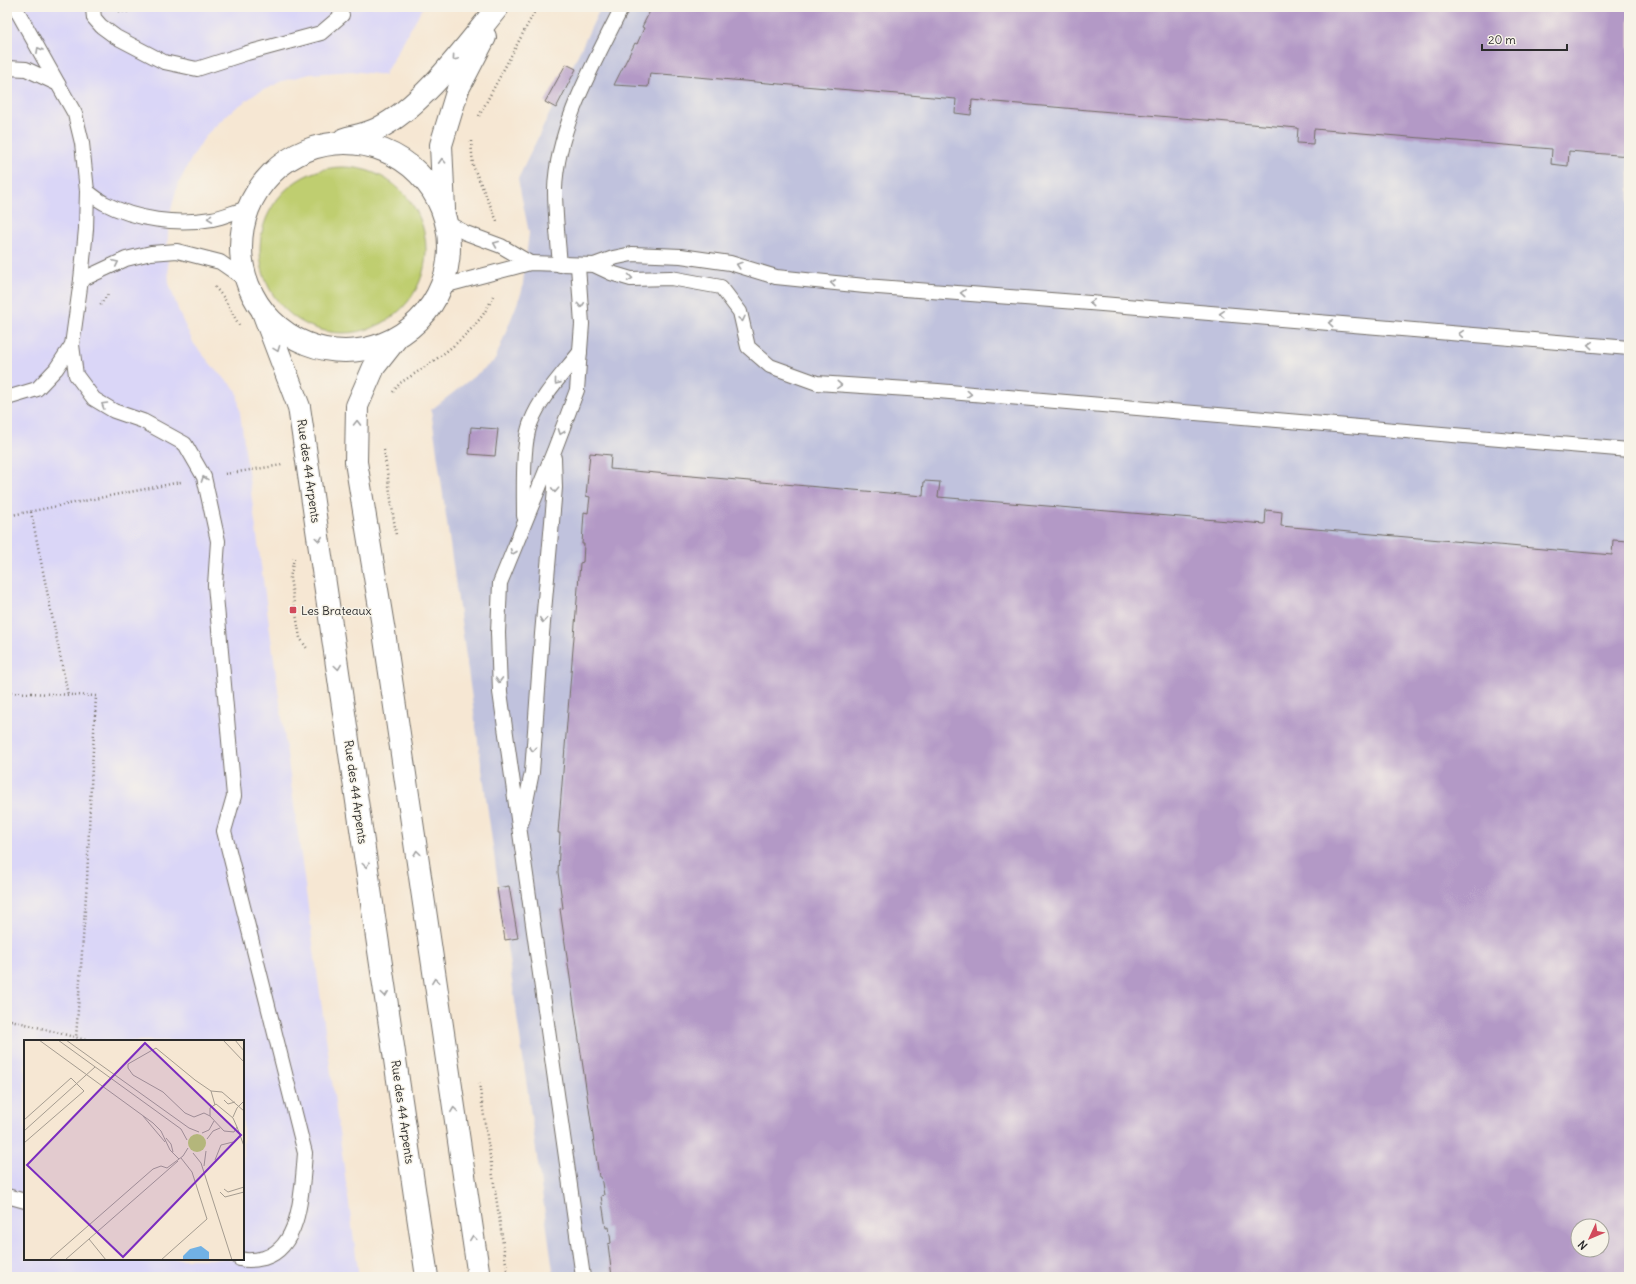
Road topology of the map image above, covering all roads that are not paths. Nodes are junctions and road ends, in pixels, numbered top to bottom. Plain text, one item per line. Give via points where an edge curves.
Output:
1 (10, 7) edge
2 (15, 7) edge
3 (499, 7) edge
4 (622, 7) edge
5 (93, 9) dead end
6 (7, 12) edge
7 (342, 15) dead end
8 (7, 68) edge
9 (58, 84) junction
10 (330, 143) junction
11 (86, 191) junction
12 (248, 208) junction
13 (446, 218) junction
14 (530, 263) junction
15 (560, 264) junction
16 (594, 265) junction
17 (578, 266) junction
18 (81, 280) junction
19 (246, 280) junction
20 (443, 286) junction
21 (263, 312) junction
22 (396, 339) junction
23 (72, 345) junction
24 (1629, 348) edge
25 (580, 351) junction
26 (7, 398) edge
27 (1629, 450) edge
28 (554, 451) junction
29 (524, 526) junction
30 (520, 830) junction
31 (7, 1196) edge
32 (24, 1201) edge
33 (244, 1259) edge
34 (426, 1277) edge
35 (479, 1277) edge
36 (583, 1277) edge

1 - 6 lane
9 -> 2 lane
3 -> 10 street, Rue des 44 Arpents via 441,76 402,112 376,129
13 -> 3 street, Rue des 44 Arpents via 441,145 458,89
4 - 15 lane via 582,89 562,142 555,188
5 - 7 lane via 94,18 116,37 164,62 197,69 320,33
8 - 9 lane via 26,69
9 - 11 lane via 76,114 82,143
10 - 12 street, Rue des 44 Arpents via 296,154 267,177
10 - 13 street, Rue des 44 Arpents via 366,145 400,158 427,182
12 -> 11 lane via 213,219 160,220 130,214 104,203
11 - 18 lane via 86,229
12 - 19 street, Rue des 44 Arpents via 241,232 240,256
14 -> 13 lane via 501,246 466,233
13 - 20 street, Rue des 44 Arpents via 450,255
14 - 15 lane
14 - 20 lane
15 - 17 lane
16 - 17 lane
24 -> 16 lane via 865,286 776,277 730,262 681,256 632,254
16 -> 27 lane via 631,279 671,278 721,287 740,312 748,347 770,366 817,383
17 -> 25 lane via 582,324
18 -> 19 lane via 126,259 151,253 177,251 220,262
18 - 23 lane
19 - 21 street, Rue des 44 Arpents
20 - 22 street, Rue des 44 Arpents via 424,316
21 - 22 street, Rue des 44 Arpents via 290,336 324,350 361,351
21 -> 34 street, Rue des 44 Arpents via 299,407
35 -> 22 street, Rue des 44 Arpents via 384,632 356,462 357,406 374,367
23 - 26 lane via 56,369 37,389
33 -> 23 lane via 258,1260 271,1256 289,1239 300,1205 305,1154 224,831 234,796 215,584 218,541 204,478 185,444 94,399 76,375
25 -> 28 lane via 577,390
25 -> 29 lane via 540,403 530,423 526,447
28 - 29 lane
28 -> 30 lane via 555,488 532,772
29 -> 30 lane via 500,583 498,633 500,692
30 - 36 lane
31 - 32 lane

